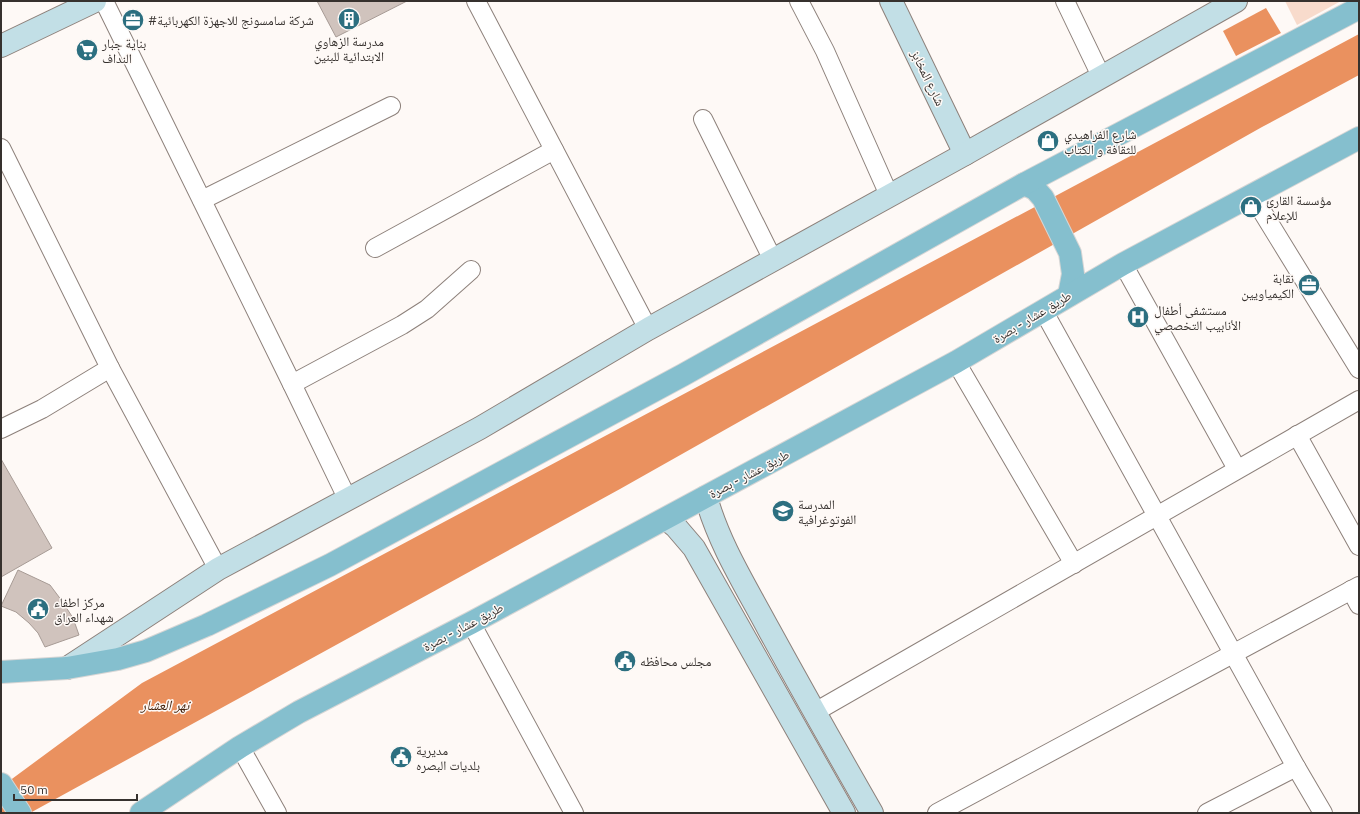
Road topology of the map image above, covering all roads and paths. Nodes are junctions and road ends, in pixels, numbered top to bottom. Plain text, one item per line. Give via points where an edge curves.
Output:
1 (95, 1) edge
2 (104, 1) edge
3 (476, 1) edge
4 (798, 1) edge
5 (891, 1) edge
6 (1065, 1) edge
7 (1236, 1) edge
8 (1359, 8) edge
9 (1, 46) edge
10 (1101, 76) junction
11 (391, 106) dead end
12 (703, 119) dead end
13 (1359, 138) edge
14 (1, 148) edge
15 (554, 150) junction
16 (965, 154) junction
17 (1024, 184) junction
18 (1252, 195) junction
19 (889, 196) junction
20 (202, 200) junction
21 (375, 248) dead end
22 (773, 260) junction
23 (1123, 264) junction
24 (471, 270) dead end
25 (1069, 295) junction
26 (1044, 310) junction
27 (648, 329) junction
28 (956, 362) junction
29 (110, 368) junction
30 (1359, 369) edge
31 (292, 384) junction
32 (1359, 400) edge
33 (1, 429) edge
34 (1297, 435) junction
35 (1237, 470) junction
36 (706, 497) junction
37 (348, 500) junction
38 (1157, 516) junction
39 (666, 519) junction
40 (1359, 546) edge
41 (1074, 564) junction
42 (218, 569) junction
43 (1356, 594) edge
44 (471, 623) junction
45 (1233, 654) junction
46 (67, 668) junction
47 (1, 672) edge
48 (815, 712) junction
49 (240, 747) junction
50 (1296, 767) junction
51 (1, 784) edge
52 (20, 813) edge
53 (141, 813) edge
54 (276, 813) edge
55 (574, 813) edge
56 (844, 813) edge
57 (872, 813) edge
58 (937, 813) edge
59 (1206, 813) edge
60 (1323, 813) edge

1 - 9 street
2 - 20 street
3 - 15 street
4 - 19 street via 826,51
5 - 16 street, شارع المخابز
6 - 10 street
7 - 10 street
8 - 17 main road
10 - 16 street
11 - 20 street
12 - 22 street
13 - 18 main road, طريق عشار - بصرة
14 - 29 street
15 - 21 street
15 - 27 street
16 - 19 street
17 - 25 main road via 1043,198 1070,253 1073,274
17 - 46 main road via 683,375 330,565 207,625 146,651
18 - 23 main road, طريق عشار - بصرة
18 - 30 street
19 - 22 street
20 - 31 street
22 - 27 street
23 - 25 main road, طريق عشار - بصرة
23 - 35 street
24 - 31 street via 427,309 402,325
25 - 26 main road, طريق عشار - بصرة
26 - 28 main road, طريق عشار - بصرة
26 - 38 street
27 - 37 street via 480,428
28 - 36 main road, طريق عشار - بصرة
28 - 41 street
29 - 33 street via 42,409
29 - 42 street
31 - 37 street
32 - 34 street
34 - 35 street
34 - 40 street
35 - 38 street
36 - 39 main road, طريق عشار - بصرة
36 - 48 street via 712,518 729,556
37 - 42 street
38 - 41 street
38 - 45 street
39 - 44 main road, طريق عشار - بصرة
39 - 56 street via 694,548
41 - 48 street
42 - 46 street
43 - 45 street
44 - 49 main road, طريق عشار - بصرة via 299,712
44 - 55 street
45 - 50 street
45 - 58 street
46 - 47 main road
48 - 57 street
49 - 53 main road, طريق عشار - بصرة
49 - 54 street
50 - 59 street
50 - 60 street
51 - 52 main road

